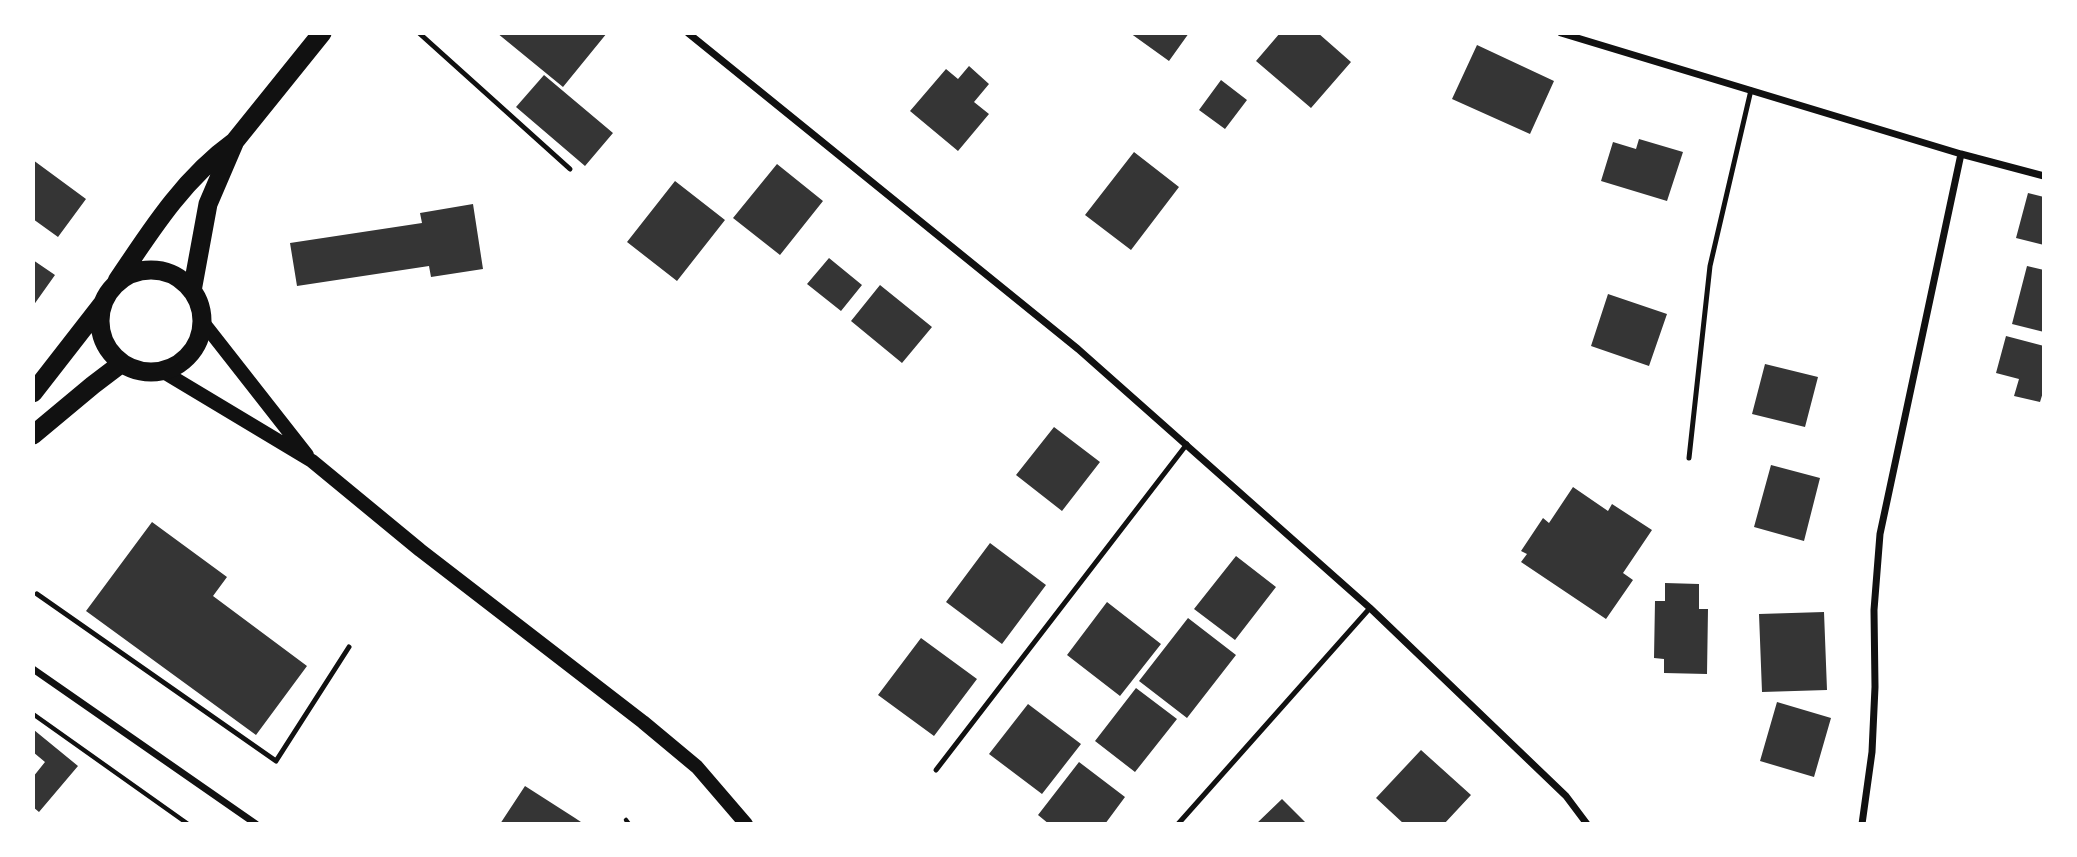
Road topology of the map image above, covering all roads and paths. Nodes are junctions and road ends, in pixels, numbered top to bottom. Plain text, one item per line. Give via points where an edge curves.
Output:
1 (321, 33) edge
2 (419, 33) edge
3 (688, 33) edge
4 (1561, 33) edge
5 (1751, 90) junction
6 (235, 141) junction
7 (1961, 154) junction
8 (570, 169) dead end
9 (2044, 176) edge
10 (192, 291) junction
11 (108, 296) junction
12 (202, 321) junction
13 (122, 363) junction
14 (162, 371) junction
15 (33, 393) edge
16 (33, 435) edge
17 (1186, 444) junction
18 (1689, 458) dead end
19 (312, 461) junction
20 (37, 594) dead end
21 (1370, 608) junction
22 (349, 647) dead end
23 (33, 669) edge
24 (33, 714) edge
25 (936, 770) dead end
26 (188, 824) edge
27 (256, 824) edge
28 (746, 824) edge
29 (1178, 824) edge
30 (1587, 824) edge
31 (1862, 824) edge

1 - 6 highway
2 - 8 lane
3 - 17 street via 1078,349
4 - 5 street
5 - 7 street
5 - 18 lane via 1710,266
6 - 10 highway via 208,204
6 - 11 highway via 184,186
7 - 9 street
7 - 31 street via 1880,534 1872,752
10 - 11 highway via 181,280 152,270 123,279
10 - 12 highway
11 - 13 highway via 100,319 102,336
11 - 15 highway
12 - 14 highway via 191,353
12 - 19 main road
13 - 14 highway via 148,372
13 - 16 highway
14 - 19 main road
17 - 21 street
17 - 25 lane
19 - 28 main road via 697,767
20 - 22 lane via 276,761
21 - 29 lane
21 - 30 street via 1566,796
23 - 27 street
24 - 26 path

